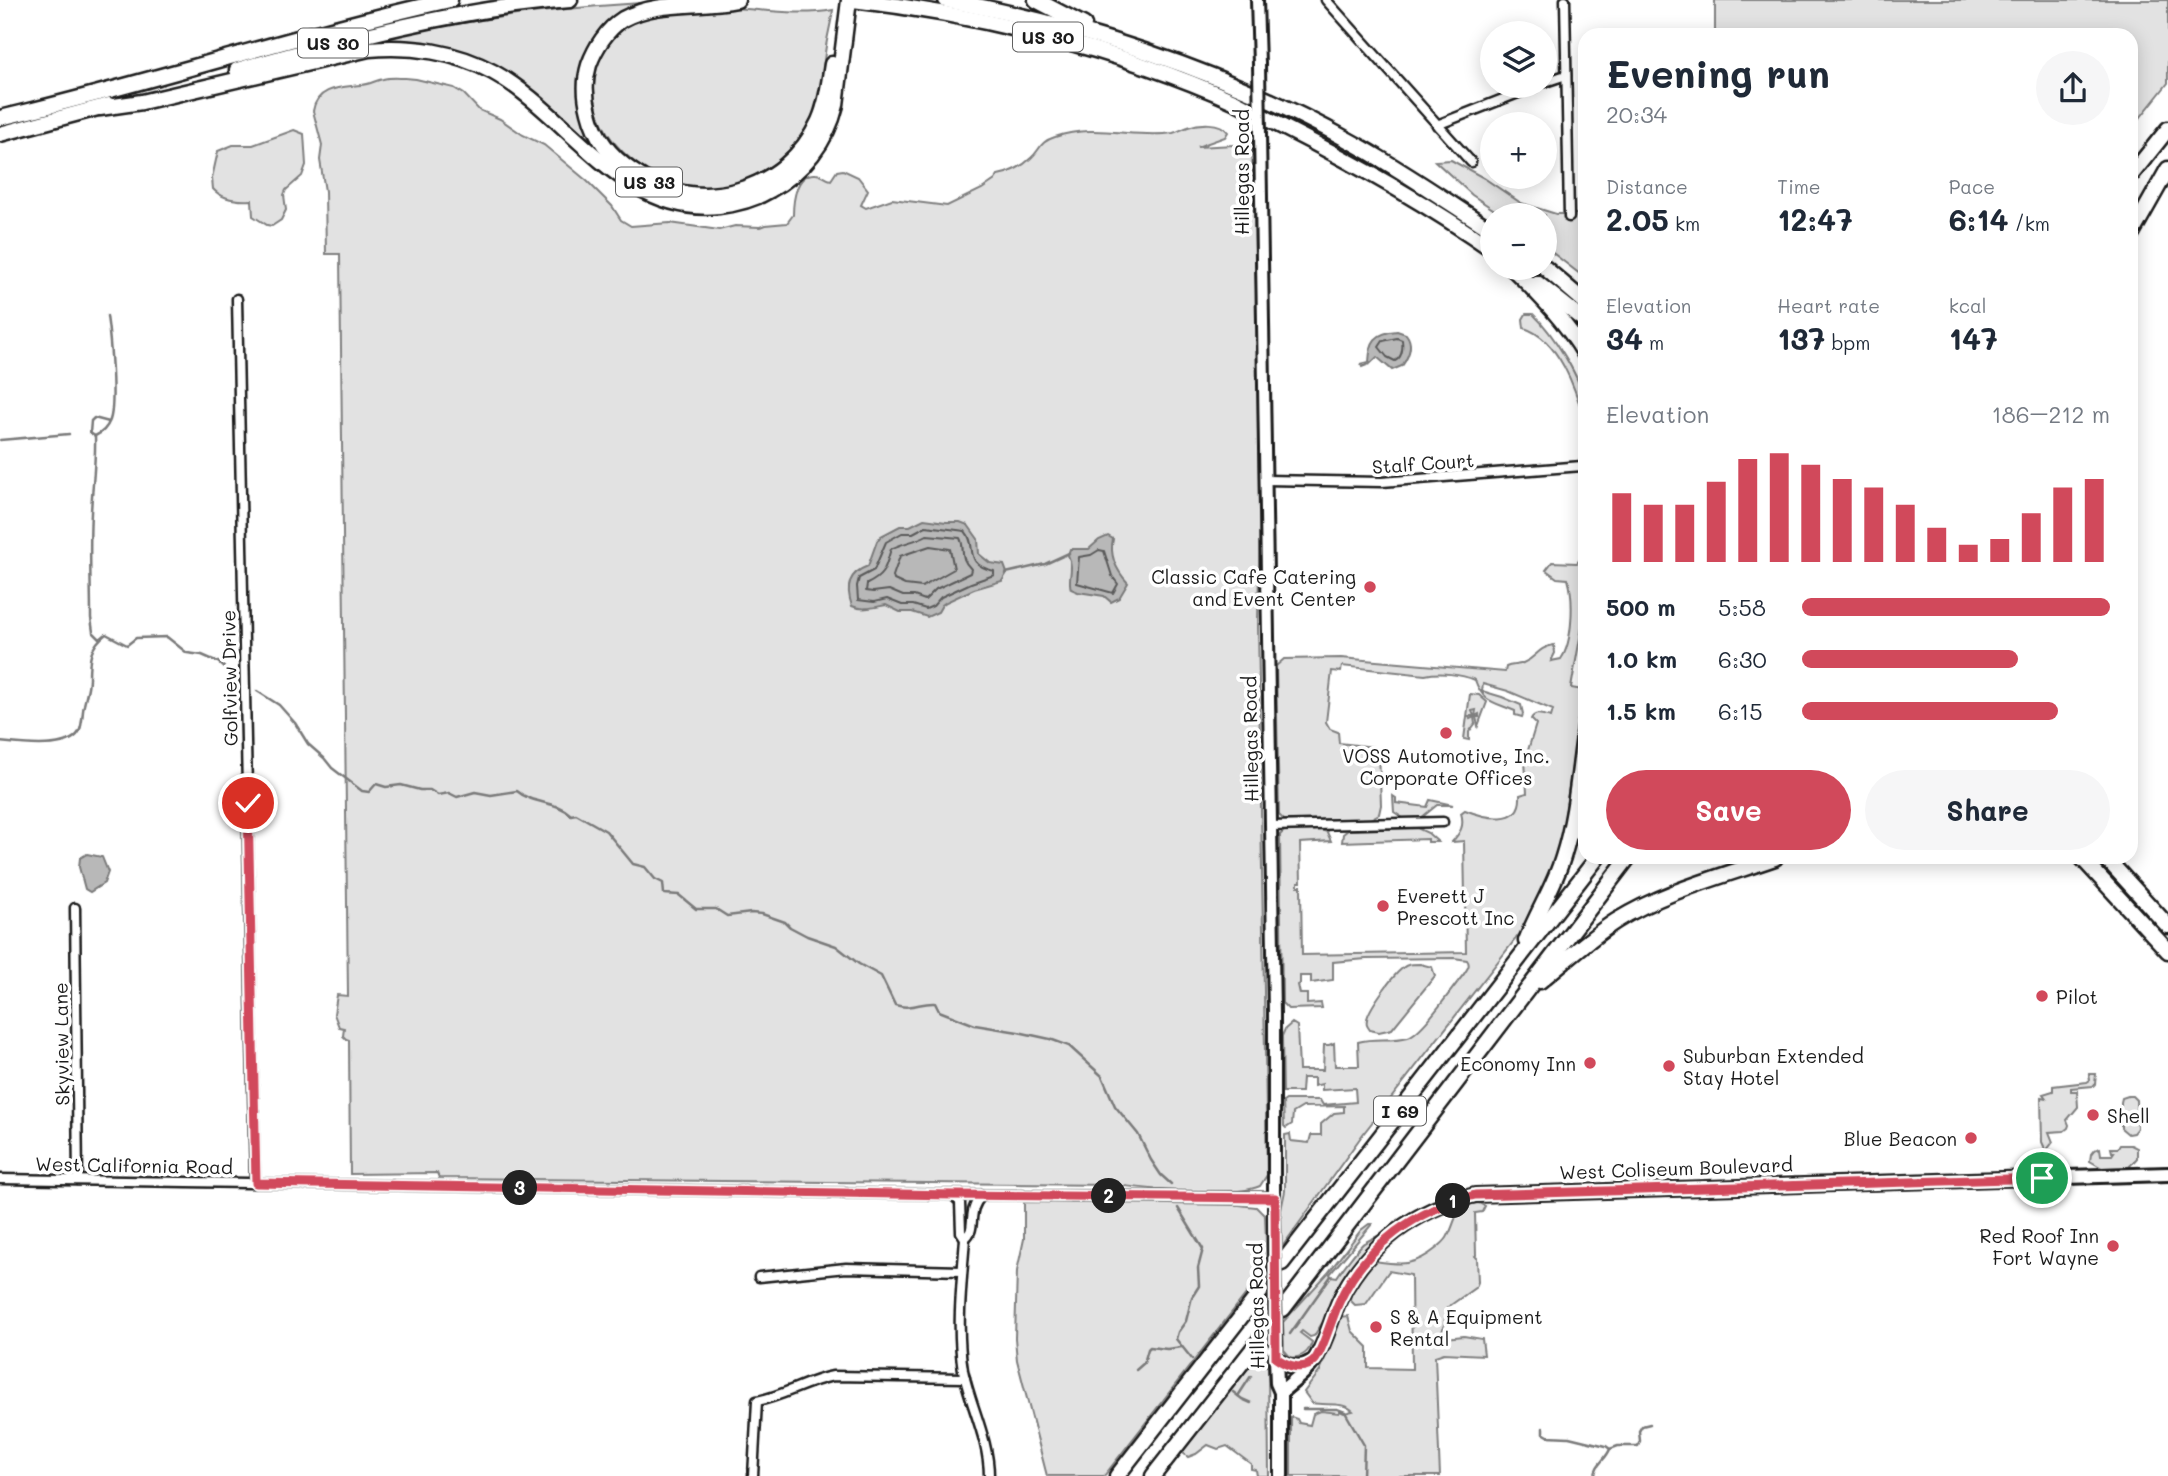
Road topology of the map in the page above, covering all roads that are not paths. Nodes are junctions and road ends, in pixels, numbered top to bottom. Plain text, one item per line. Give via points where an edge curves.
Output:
1 (450, 0) edge
2 (570, 0) edge
3 (737, 0) edge
4 (839, 0) edge
5 (851, 0) edge
6 (946, 0) edge
7 (1036, 0) edge
8 (1257, 0) edge
9 (1326, 0) edge
10 (1565, 0) edge
11 (840, 33) junction
12 (1138, 48) junction
13 (1566, 75) junction
14 (1557, 78) edge
15 (1506, 98) edge
16 (100, 108) junction
17 (0, 118) edge
18 (1437, 125) junction
19 (2168, 129) edge
20 (0, 134) edge
21 (2149, 152) junction
22 (2138, 161) edge
23 (1471, 162) dead end
24 (2138, 166) edge
25 (2168, 169) edge
26 (2138, 206) edge
27 (1569, 217) dead end
28 (1480, 222) edge
29 (2138, 222) edge
30 (1480, 241) edge
31 (1557, 275) edge
32 (1557, 278) edge
33 (1526, 280) edge
34 (1530, 280) edge
35 (1578, 287) edge
36 (1578, 296) edge
37 (237, 299) dead end
38 (1578, 316) edge
39 (1578, 343) edge
40 (1578, 466) edge
41 (1265, 480) junction
42 (1578, 779) edge
43 (1443, 822) dead end
44 (1271, 826) junction
45 (1592, 864) edge
46 (1623, 864) edge
47 (1758, 864) edge
48 (2088, 864) edge
49 (2111, 864) edge
50 (2117, 864) edge
51 (2138, 893) junction
52 (75, 908) dead end
53 (2168, 926) edge
54 (2168, 951) edge
55 (1519, 959) junction
56 (1518, 1000) junction
57 (2168, 1174) edge
58 (0, 1179) edge
59 (78, 1180) junction
60 (256, 1183) junction
61 (953, 1195) junction
62 (982, 1195) junction
63 (1275, 1198) junction
64 (965, 1238) junction
65 (1282, 1263) dead end
66 (962, 1271) junction
67 (759, 1277) dead end
68 (1269, 1281) dead end
69 (1283, 1309) dead end
70 (1269, 1327) dead end
71 (1315, 1360) junction
72 (1279, 1363) junction
73 (965, 1378) junction
74 (1281, 1392) junction
75 (752, 1476) edge
76 (989, 1476) edge
77 (1117, 1476) edge
78 (1153, 1476) edge
79 (1281, 1476) edge

1 - 17 highway, US 30
2 - 16 highway, US 30 via 402,26
3 - 11 highway, US 33 via 642,10 620,21 601,40 588,68 586,88 594,128 622,164 654,185 691,195 718,195 756,185 788,163 820,120
4 - 11 highway, US 33
5 - 11 highway
5 - 30 highway, US 30 via 942,13 1070,43 1236,102 1358,166
6 - 12 highway, US 30
7 - 12 highway
8 - 41 main road, Hillegas Road, bridge
9 - 18 street
10 - 13 street
11 - 16 highway via 836,105 822,141 780,185 737,203 716,206 676,204 647,193 516,86 471,62 422,50 360,51
12 - 28 highway, US 30 via 1254,93 1326,128
13 - 14 street
13 - 27 street
15 - 18 street
16 - 20 highway, US 30
18 - 23 street
19 - 21 highway
21 - 22 highway
21 - 24 highway
25 - 26 highway
25 - 29 highway
31 - 35 highway
32 - 36 highway
33 - 39 highway
34 - 38 highway
37 - 60 street, Golfview Drive
40 - 41 street, Stalf Court via 1382,482
41 - 44 main road, Hillegas Road
42 - 55 highway via 1564,856
43 - 44 street
44 - 63 main road, Hillegas Road
45 - 55 highway, I 69
46 - 56 highway, I 69
47 - 56 highway via 1660,899 1617,920
48 - 54 highway
49 - 51 highway
50 - 51 highway
51 - 53 highway
52 - 59 street, Skyview Lane
55 - 65 highway, I 69
56 - 69 highway, I 69
57 - 71 main road, West Coliseum Boulevard via 1475,1195 1419,1216 1374,1251 1345,1290
58 - 59 street, West California Road
59 - 60 street, West California Road
60 - 61 street, West California Road
61 - 62 street, West California Road
61 - 64 street via 960,1202
62 - 63 street, West California Road
62 - 64 street via 973,1206 970,1235
63 - 72 main road, Hillegas Road, bridge
64 - 66 street
66 - 67 street via 833,1269
66 - 73 street
68 - 77 highway
70 - 78 highway
71 - 72 main road via 1301,1368
71 - 74 main road, West Coliseum Boulevard
72 - 74 main road, Hillegas Road
73 - 75 street via 833,1376 757,1401
73 - 76 street
74 - 79 main road, Hillegas Road

